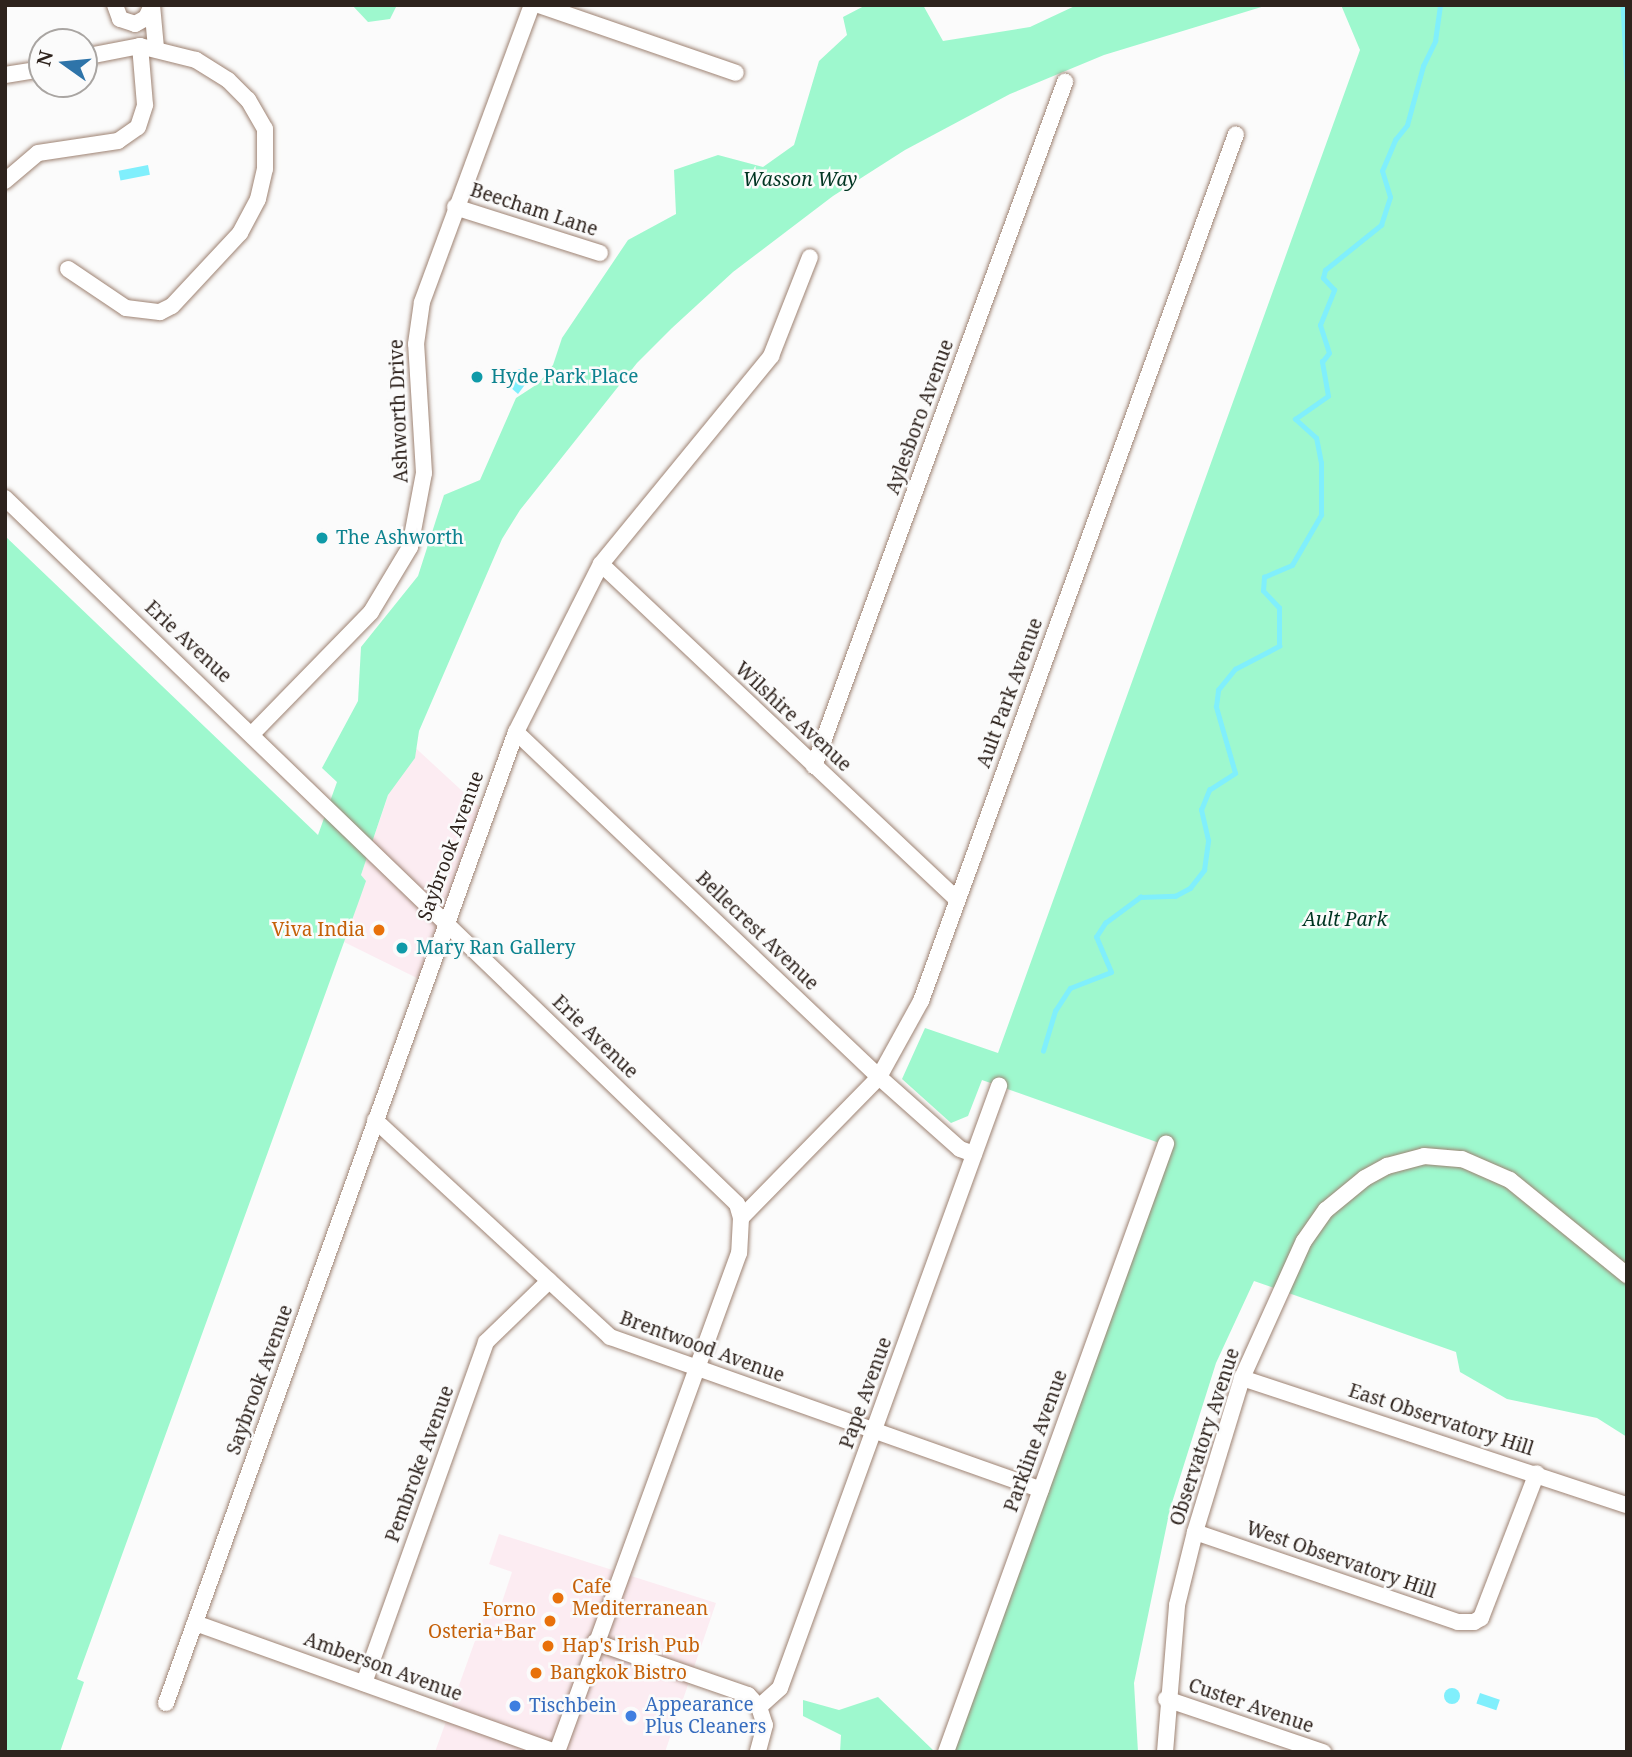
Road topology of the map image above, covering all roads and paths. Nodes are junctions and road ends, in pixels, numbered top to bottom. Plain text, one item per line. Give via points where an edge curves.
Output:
1 (152, 5) edge
2 (532, 5) edge
3 (539, 5) edge
4 (118, 12) edge
5 (140, 47) junction
6 (98, 54) edge
7 (28, 71) edge
8 (736, 73) dead end
9 (5, 75) edge
10 (1065, 82) dead end
11 (1236, 134) dead end
12 (5, 181) edge
13 (455, 207) junction
14 (600, 253) dead end
15 (810, 257) dead end
16 (68, 269) dead end
17 (5, 498) edge
18 (601, 564) junction
19 (516, 732) junction
20 (253, 733) junction
21 (814, 766) junction
22 (957, 899) junction
23 (445, 924) junction
24 (879, 1077) junction
25 (999, 1086) dead end
26 (376, 1120) junction
27 (1166, 1144) dead end
28 (974, 1154) junction
29 (741, 1218) junction
30 (1627, 1275) edge
31 (549, 1281) junction
32 (697, 1370) junction
33 (1242, 1378) junction
34 (874, 1431) junction
35 (1537, 1473) junction
36 (1041, 1490) junction
37 (1627, 1506) edge
38 (1195, 1532) junction
39 (195, 1623) junction
40 (595, 1642) junction
41 (364, 1683) junction
42 (1166, 1699) junction
43 (166, 1703) dead end
44 (759, 1707) junction
45 (557, 1752) edge
46 (758, 1752) edge
47 (946, 1752) edge
48 (1165, 1752) edge
49 (1323, 1752) edge

1 - 4 street via 141,22
1 - 5 street
2 - 13 street, Ashworth Drive
3 - 8 street
4 - 5 street
5 - 6 street
5 - 12 street via 145,105 138,128 118,142 38,153
5 - 16 street via 196,60 228,80 248,100 265,129 265,169 258,199 240,233 172,306 160,312 126,308
7 - 9 street
10 - 21 street, Aylesboro Avenue
11 - 22 street, Ault Park Avenue
13 - 14 street, Beecham Lane
13 - 20 street, Ashworth Drive via 418,320 424,473 410,547 371,612
15 - 18 street, Saybrook Avenue via 784,328 754,382
17 - 20 street, Erie Avenue
18 - 19 street, Saybrook Avenue
18 - 21 street, Wilshire Avenue
19 - 23 street, Saybrook Avenue
19 - 24 street, Bellecrest Avenue
20 - 23 street, Erie Avenue
21 - 22 street, Wilshire Avenue
22 - 24 street, Ault Park Avenue via 922,1000
23 - 26 street, Saybrook Avenue
23 - 29 street, Erie Avenue via 718,1183 737,1204
24 - 28 street, Bellecrest Avenue via 960,1149
24 - 29 street, Ault Park Avenue
25 - 28 street, Pape Avenue
26 - 31 street, Brentwood Avenue
26 - 39 street, Saybrook Avenue
27 - 36 street, Parkline Avenue
28 - 34 street, Pape Avenue
29 - 32 street via 739,1252
30 - 33 street, Observatory Avenue via 1499,1173 1462,1159 1411,1158 1365,1178 1314,1225
31 - 32 street, Brentwood Avenue via 610,1337
31 - 41 street, Pembroke Avenue via 486,1342
32 - 34 street, Brentwood Avenue
32 - 40 street
33 - 35 street, East Observatory Hill
33 - 38 street, Observatory Avenue
34 - 36 street, Brentwood Avenue
34 - 44 street, Pape Avenue via 780,1688
35 - 37 street, East Observatory Hill
35 - 38 street, West Observatory Hill via 1481,1618 1474,1622 1458,1622
36 - 47 street, Parkline Avenue
38 - 42 street, Observatory Avenue via 1177,1605
39 - 41 street, Amberson Avenue
39 - 43 street, Saybrook Avenue
40 - 44 street via 748,1695
40 - 45 street
41 - 45 street, Amberson Avenue
42 - 48 street, Observatory Avenue
42 - 49 street, Custer Avenue
44 - 46 street via 765,1725

